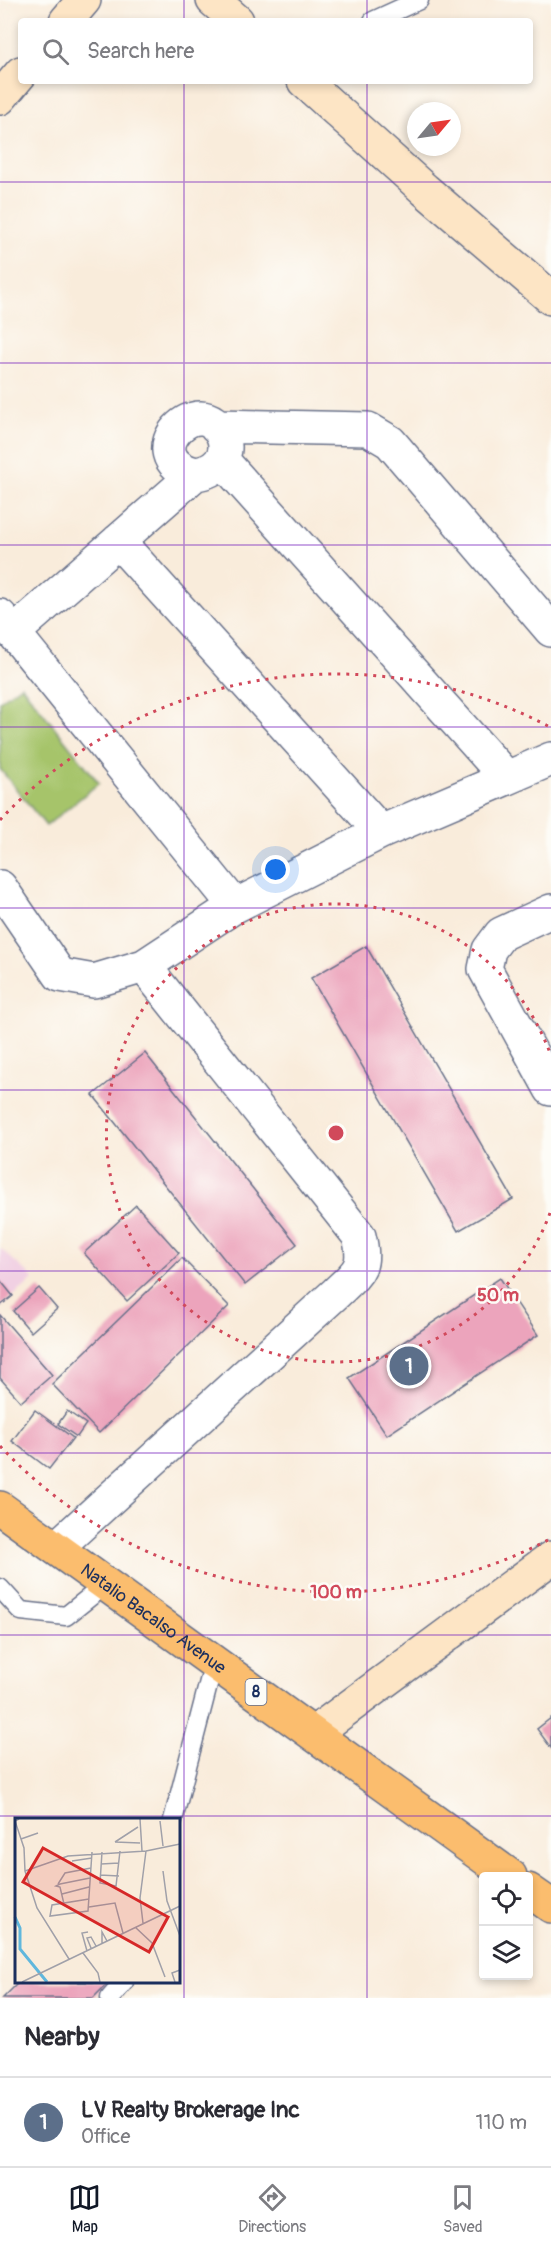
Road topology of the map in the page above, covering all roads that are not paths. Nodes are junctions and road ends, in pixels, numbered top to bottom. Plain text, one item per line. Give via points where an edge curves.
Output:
1 (84, 0) edge
2 (213, 0) edge
3 (419, 0) edge
4 (69, 18) edge
5 (234, 18) edge
6 (380, 18) edge
7 (18, 77) edge
8 (307, 84) edge
9 (0, 98) edge
10 (551, 298) edge
11 (216, 426) junction
12 (208, 467) junction
13 (118, 542) junction
14 (7, 624) edge
15 (551, 630) edge
16 (551, 759) edge
17 (506, 777) junction
18 (381, 832) junction
19 (0, 887) edge
20 (236, 906) junction
21 (551, 911) edge
22 (144, 966) junction
23 (551, 1089) edge
24 (0, 1508) edge
25 (56, 1548) junction
26 (551, 1558) edge
27 (106, 1584) junction
28 (0, 1588) edge
29 (214, 1662) junction
30 (314, 1733) junction
31 (174, 1818) edge
32 (505, 1872) edge
33 (533, 1893) edge
34 (551, 1906) edge
35 (123, 1983) edge
36 (110, 1998) edge

1 - 4 street
2 - 5 street
3 - 6 lane
7 - 9 street
8 - 10 street
11 - 12 street via 225,441 225,450
11 - 12 street via 208,420 191,419 171,436 170,453 179,468
11 - 15 street via 368,429 390,442
12 - 13 street
12 - 17 street
13 - 14 street
13 - 18 street
14 - 20 street
16 - 17 street
17 - 18 street
18 - 20 street
19 - 22 street via 60,975 94,981
20 - 22 street
21 - 23 street via 501,934 489,950 485,969
22 - 25 street via 359,1236 363,1254 357,1272 336,1293
24 - 25 highway, Natalio Bacalso Avenue / 8
25 - 27 highway, Natalio Bacalso Avenue / 8
26 - 30 street
27 - 28 lane via 66,1616 21,1611
27 - 29 highway, Natalio Bacalso Avenue / 8
29 - 30 highway, Natalio Bacalso Avenue / 8
29 - 31 lane
30 - 32 highway, Natalio Bacalso Avenue / 8
33 - 34 highway
35 - 36 lane

